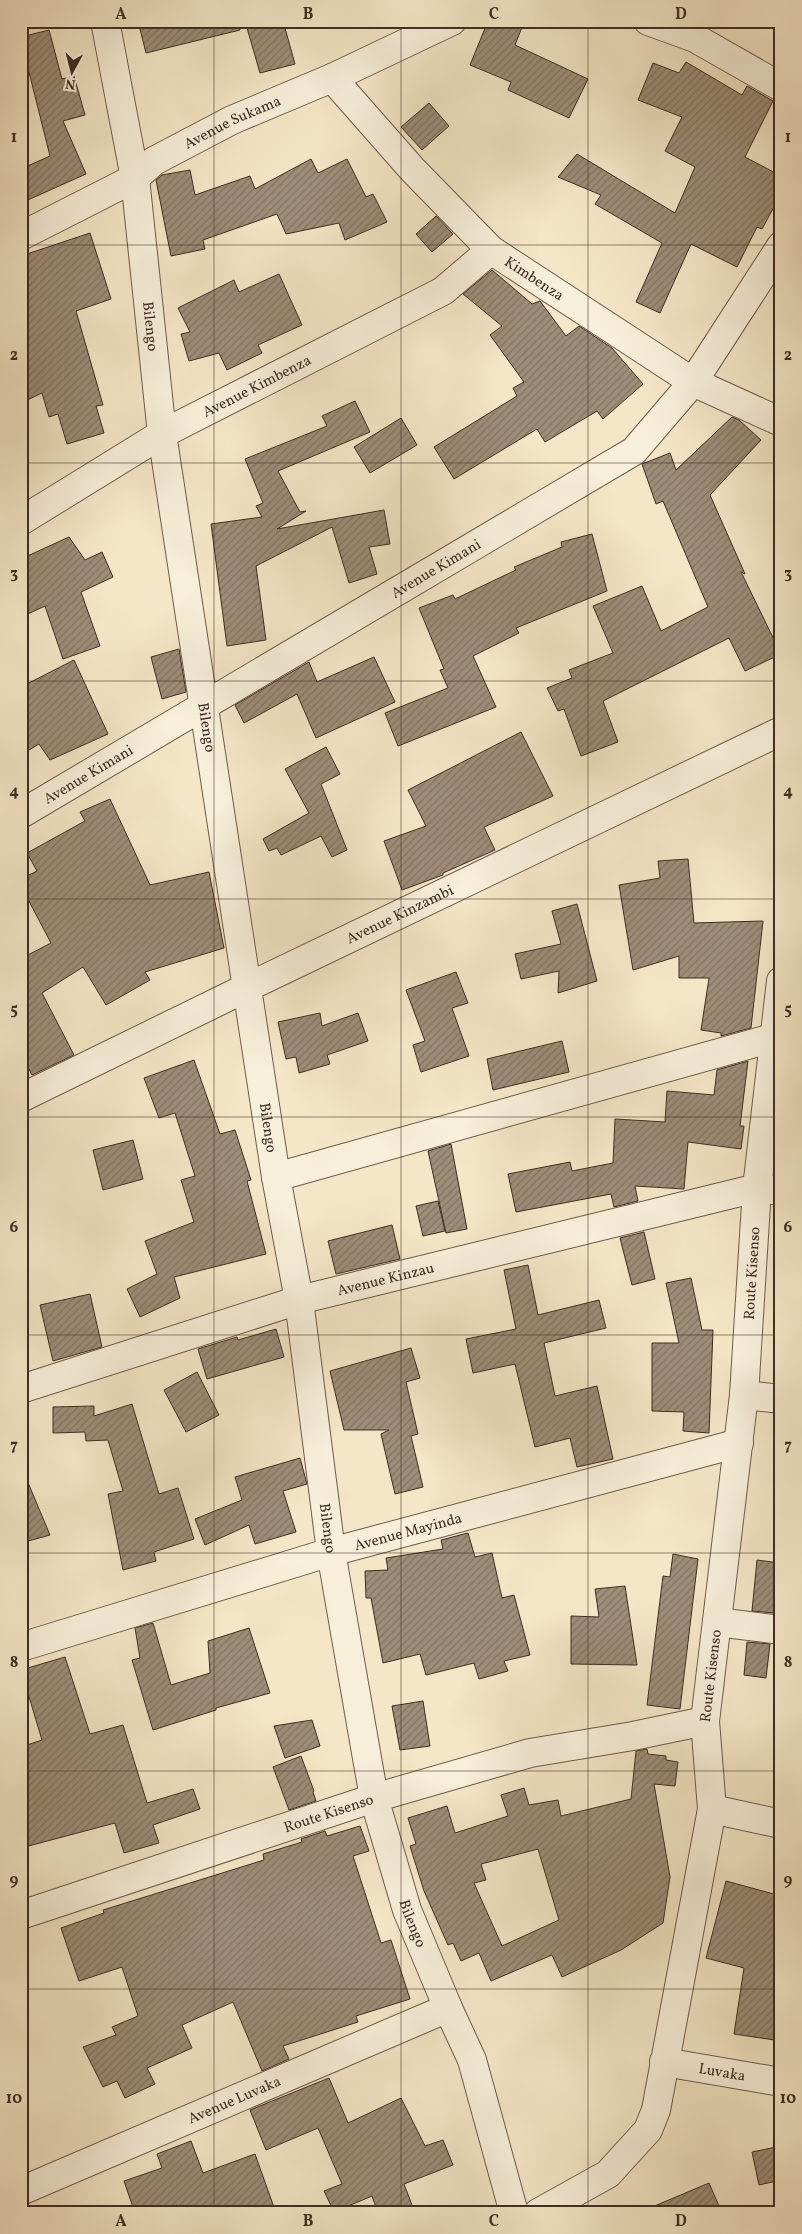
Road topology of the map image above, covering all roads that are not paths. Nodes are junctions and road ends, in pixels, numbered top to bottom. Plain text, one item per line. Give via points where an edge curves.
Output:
1 (105, 21) edge
2 (452, 21) edge
3 (648, 21) edge
4 (693, 30) edge
5 (332, 78) junction
6 (781, 86) edge
7 (135, 178) junction
8 (21, 236) edge
9 (781, 246) edge
10 (491, 250) junction
11 (693, 382) junction
12 (781, 422) edge
13 (162, 434) junction
14 (21, 521) edge
15 (204, 704) junction
16 (781, 731) edge
17 (21, 814) edge
18 (780, 985) edge
19 (248, 987) junction
20 (776, 1037) junction
21 (21, 1098) edge
22 (276, 1177) junction
23 (769, 1189) edge
24 (299, 1300) junction
25 (21, 1389) edge
26 (744, 1395) junction
27 (781, 1399) edge
28 (738, 1443) junction
29 (330, 1552) junction
30 (717, 1622) junction
31 (781, 1630) edge
32 (21, 1647) edge
33 (705, 1721) junction
34 (374, 1798) junction
35 (712, 1810) junction
36 (781, 1824) edge
37 (21, 1915) edge
38 (448, 2008) junction
39 (664, 2062) junction
40 (781, 2082) edge
41 (21, 2192) edge
42 (514, 2213) edge
43 (538, 2213) edge

1 - 7 street, Bilengo
2 - 5 street, Avenue Sukama
3 - 4 street
4 - 6 street
5 - 7 street, Avenue Sukama via 232,120 154,161
5 - 10 street, Kimbenza via 412,170
7 - 8 street, Avenue Sukama
7 - 13 street, Bilengo
9 - 11 street, Avenue Kimani
10 - 11 street, Kimbenza
10 - 13 street, Avenue Kimbenza via 443,291
11 - 12 street, Kimbenza
11 - 15 street, Avenue Kimani via 634,452
13 - 14 street, Avenue Kimbenza
13 - 15 street, Bilengo
15 - 17 street, Avenue Kimani
15 - 19 street, Bilengo
16 - 19 street, Avenue Kinzambi
18 - 20 street, Route Kisenso
19 - 21 street, Avenue Kinzambi
19 - 22 street, Bilengo
20 - 22 street
20 - 23 street, Route Kisenso
22 - 24 street, Bilengo
23 - 24 street, Avenue Kinzau
23 - 26 street, Route Kisenso
24 - 25 street, Avenue Kinzau
24 - 29 street, Bilengo
26 - 27 street
26 - 28 street, Route Kisenso
28 - 29 street, Avenue Mayinda
28 - 30 street, Route Kisenso
29 - 32 street, Avenue Mayinda
29 - 34 street, Bilengo
30 - 31 street
30 - 33 street, Route Kisenso
33 - 34 street, Route Kisenso via 530,1753
33 - 35 street
34 - 37 street, Route Kisenso
34 - 38 street, Bilengo via 408,1910
35 - 36 street
35 - 39 street
38 - 41 street, Avenue Luvaka
38 - 42 street, Bilengo via 472,2060
39 - 40 street, Luvaka
39 - 43 street via 656,2110 648,2130 608,2174

